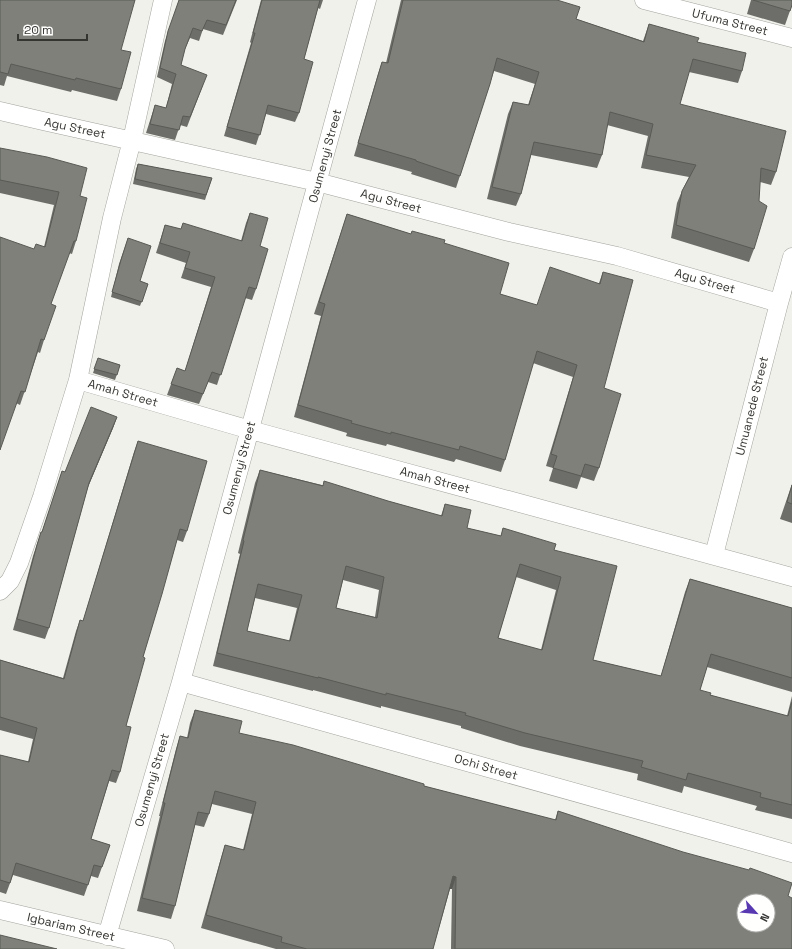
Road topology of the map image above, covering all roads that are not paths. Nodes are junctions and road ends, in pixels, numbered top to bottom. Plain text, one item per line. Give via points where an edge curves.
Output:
1 (163, 0) edge
2 (367, 0) edge
3 (644, 0) edge
4 (792, 38) edge
5 (0, 110) edge
6 (132, 140) junction
7 (317, 182) junction
8 (792, 257) edge
9 (779, 303) junction
10 (78, 380) junction
11 (250, 430) junction
12 (714, 555) junction
13 (792, 577) edge
14 (0, 591) edge
15 (181, 682) junction
16 (792, 853) edge
17 (0, 910) edge
18 (107, 936) junction
19 (165, 949) edge

1 - 6 street
2 - 7 street, Osumenyi Street
3 - 4 street, Ufuma Street
5 - 6 street, Agu Street via 43,122
6 - 7 street, Agu Street
6 - 10 street via 112,218
7 - 9 street, Agu Street via 509,232 617,256
7 - 11 street, Osumenyi Street
8 - 9 street, Umuanede Street
9 - 12 street, Umuanede Street
10 - 11 street, Amah Street
10 - 14 street via 19,563 10,581
11 - 12 street, Amah Street
11 - 15 street, Osumenyi Street
12 - 13 street, Amah Street
15 - 16 street, Ochi Street
15 - 18 street, Osumenyi Street
17 - 18 street, Igbariam Street
18 - 19 street, Igbariam Street

